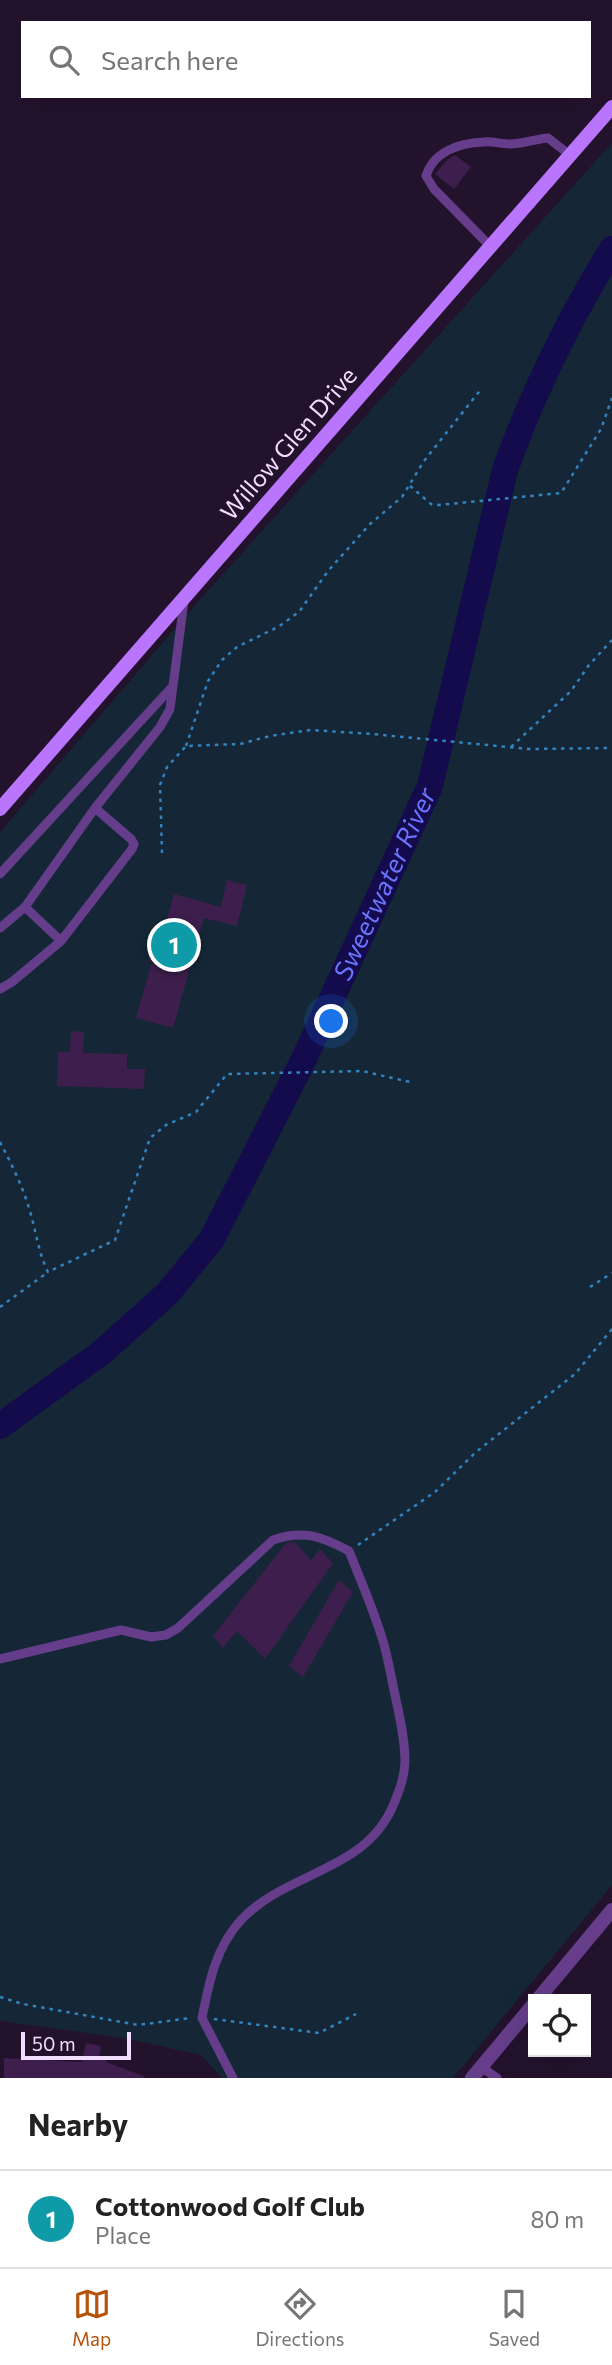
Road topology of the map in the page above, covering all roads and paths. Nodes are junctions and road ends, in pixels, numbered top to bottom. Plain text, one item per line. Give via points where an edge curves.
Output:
1 (612, 107) edge
2 (570, 156) junction
3 (491, 247) junction
4 (482, 388) dead end
5 (612, 398) edge
6 (409, 485) junction
7 (184, 599) junction
8 (612, 640) edge
9 (173, 685) junction
10 (186, 746) junction
11 (511, 747) junction
12 (612, 748) edge
13 (95, 808) junction
14 (0, 809) edge
15 (162, 853) dead end
16 (0, 874) edge
17 (25, 907) junction
18 (0, 929) edge
19 (61, 941) junction
20 (0, 989) edge
21 (410, 1082) dead end
22 (0, 1142) edge
23 (48, 1272) junction
24 (612, 1273) edge
25 (590, 1287) dead end
26 (0, 1307) edge
27 (612, 1329) edge
28 (349, 1551) junction
29 (0, 1658) edge
30 (612, 1910) edge
31 (542, 1994) edge
32 (0, 1997) edge
33 (528, 2011) edge
34 (356, 2014) dead end
35 (202, 2018) junction
36 (477, 2073) edge
37 (233, 2078) edge
38 (497, 2078) edge

1 - 2 main road, Willow Glen Drive
2 - 3 main road, Willow Glen Drive
2 - 3 lane via 548,138 464,145 444,151 429,163 426,176 434,189
3 - 7 main road, Willow Glen Drive
4 - 6 path
5 - 6 path via 601,429 561,493 439,505 430,504
6 - 10 path via 328,571 299,612 222,660 208,681
7 - 9 lane
7 - 14 main road, Willow Glen Drive
8 - 11 path via 571,691
9 - 13 lane via 170,709 160,727
9 - 16 lane
10 - 11 path via 240,744 311,730
10 - 15 path via 167,767 160,785
11 - 12 path
13 - 17 lane
13 - 19 lane via 134,844
17 - 18 lane
17 - 19 lane
19 - 20 lane
21 - 23 path via 362,1071 227,1073 197,1112 166,1125 150,1139 116,1240
22 - 23 path via 29,1209
23 - 26 path
24 - 25 path
27 - 28 path via 575,1374 475,1452 435,1492
28 - 29 lane via 315,1535 273,1539 166,1635 151,1637 121,1630
28 - 35 lane via 383,1641 392,1681 404,1745 401,1787 385,1823 366,1844 337,1865 273,1895 241,1920 217,1957
30 - 31 street
32 - 35 path via 138,2025
33 - 36 street
34 - 35 path via 319,2033
35 - 37 lane
36 - 38 lane

